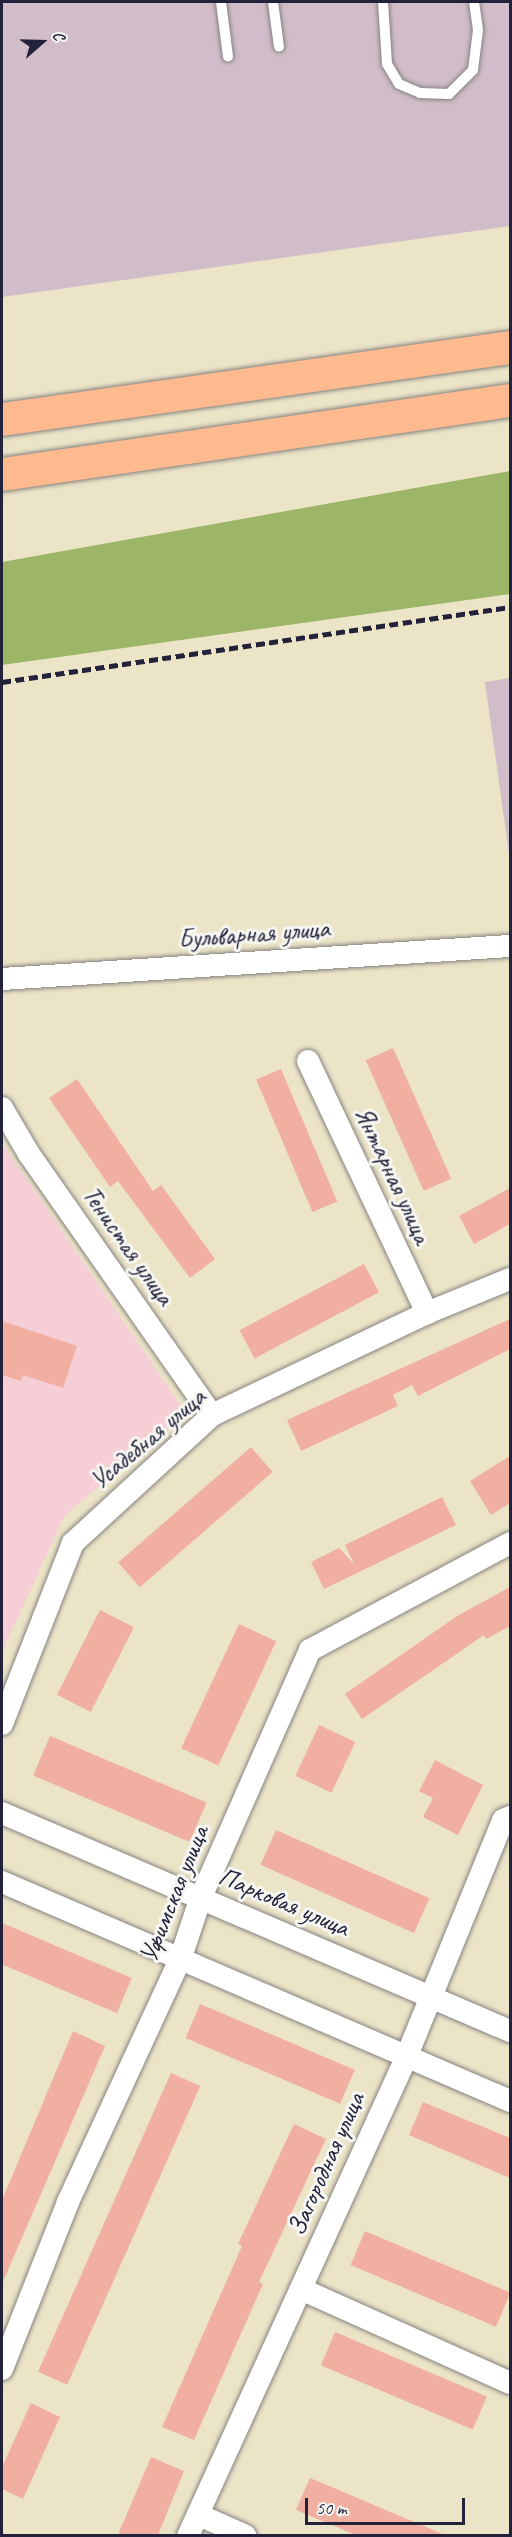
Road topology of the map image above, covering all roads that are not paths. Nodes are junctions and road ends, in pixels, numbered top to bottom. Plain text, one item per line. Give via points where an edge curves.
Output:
1 (220, 2) edge
2 (273, 2) edge
3 (383, 2) edge
4 (474, 2) edge
5 (279, 46) dead end
6 (228, 57) dead end
7 (510, 347) edge
8 (510, 400) edge
9 (2, 419) edge
10 (2, 474) edge
11 (510, 946) edge
12 (2, 979) edge
13 (308, 1061) dead end
14 (2, 1108) edge
15 (510, 1279) edge
16 (427, 1313) junction
17 (212, 1415) junction
18 (510, 1544) edge
19 (2, 1725) edge
20 (2, 1812) edge
21 (510, 1817) edge
22 (2, 1882) edge
23 (201, 1897) junction
24 (180, 1960) junction
25 (431, 1997) junction
26 (510, 2031) edge
27 (406, 2058) junction
28 (510, 2101) edge
29 (301, 2289) junction
30 (2, 2368) edge
31 (510, 2383) edge
32 (199, 2515) junction
33 (188, 2535) edge
34 (246, 2535) edge

1 - 6 lane
2 - 5 lane
3 - 4 lane via 387,64 399,84 420,93 449,94 473,70 478,30
7 - 9 highway
8 - 10 highway
11 - 12 street, Бульварная улица
13 - 16 street, Янтарная улица
14 - 17 street, Тенистая улица via 29,1154
15 - 16 street, Усадебная улица
16 - 17 street, Усадебная улица
17 - 19 street, Усадебная улица via 73,1543
18 - 23 street, Уфимская улица via 310,1650
20 - 23 street, Парковая улица
21 - 25 street, Загородная улица via 503,1820
22 - 24 street
23 - 24 street, Уфимская улица
23 - 25 street, Парковая улица
24 - 27 street
24 - 30 street, Уфимская улица via 68,2202
25 - 26 street, Парковая улица
25 - 27 street, Загородная улица
27 - 28 street
27 - 29 street, Загородная улица
29 - 31 street
29 - 32 street, Загородная улица
32 - 33 street, Загородная улица
32 - 34 street

